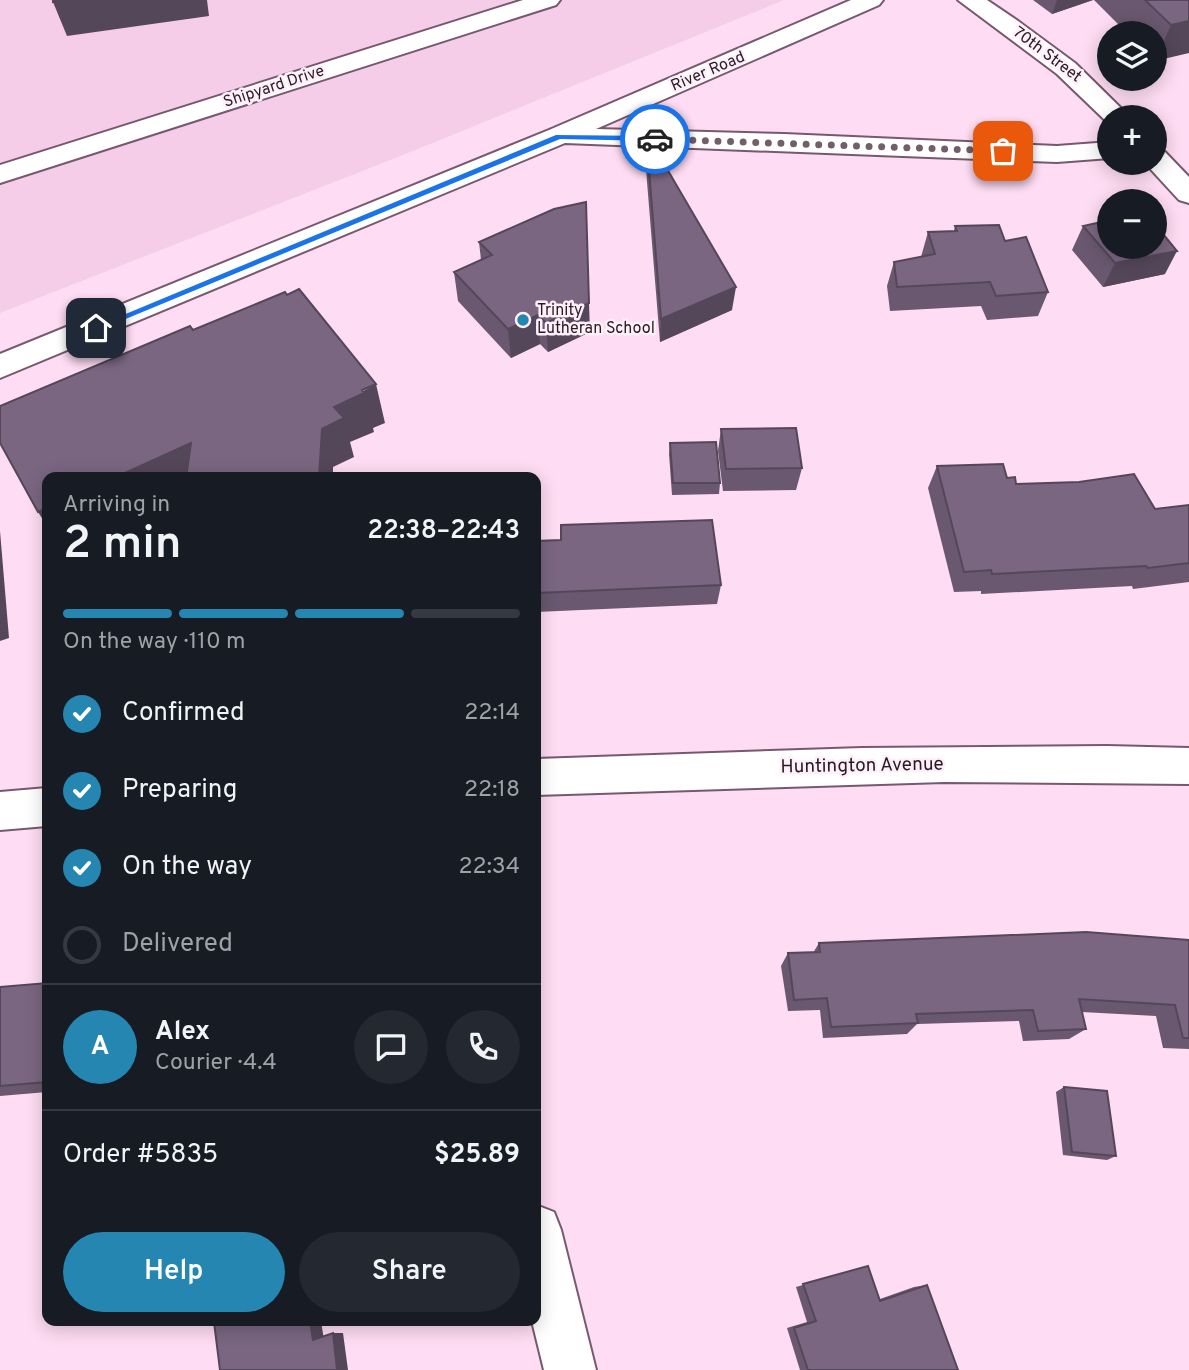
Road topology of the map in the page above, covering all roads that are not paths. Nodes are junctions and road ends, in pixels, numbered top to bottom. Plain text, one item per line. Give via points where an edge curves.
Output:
1 (548, 0) edge
2 (872, 0) edge
3 (970, 0) edge
4 (1106, 105) edge
5 (559, 136) junction
6 (1097, 151) edge
7 (0, 174) edge
8 (0, 367) edge
9 (1189, 766) edge
10 (541, 777) edge
11 (42, 807) edge
12 (0, 811) edge
13 (541, 1251) edge
14 (570, 1370) edge

1 - 7 street, Shipyard Drive
2 - 5 street, River Road
3 - 4 street, 70th Street via 1060,62
5 - 6 street via 1058,154
5 - 8 street, River Road
9 - 10 street, Huntington Avenue via 1076,762 798,766
11 - 12 street
13 - 14 street

